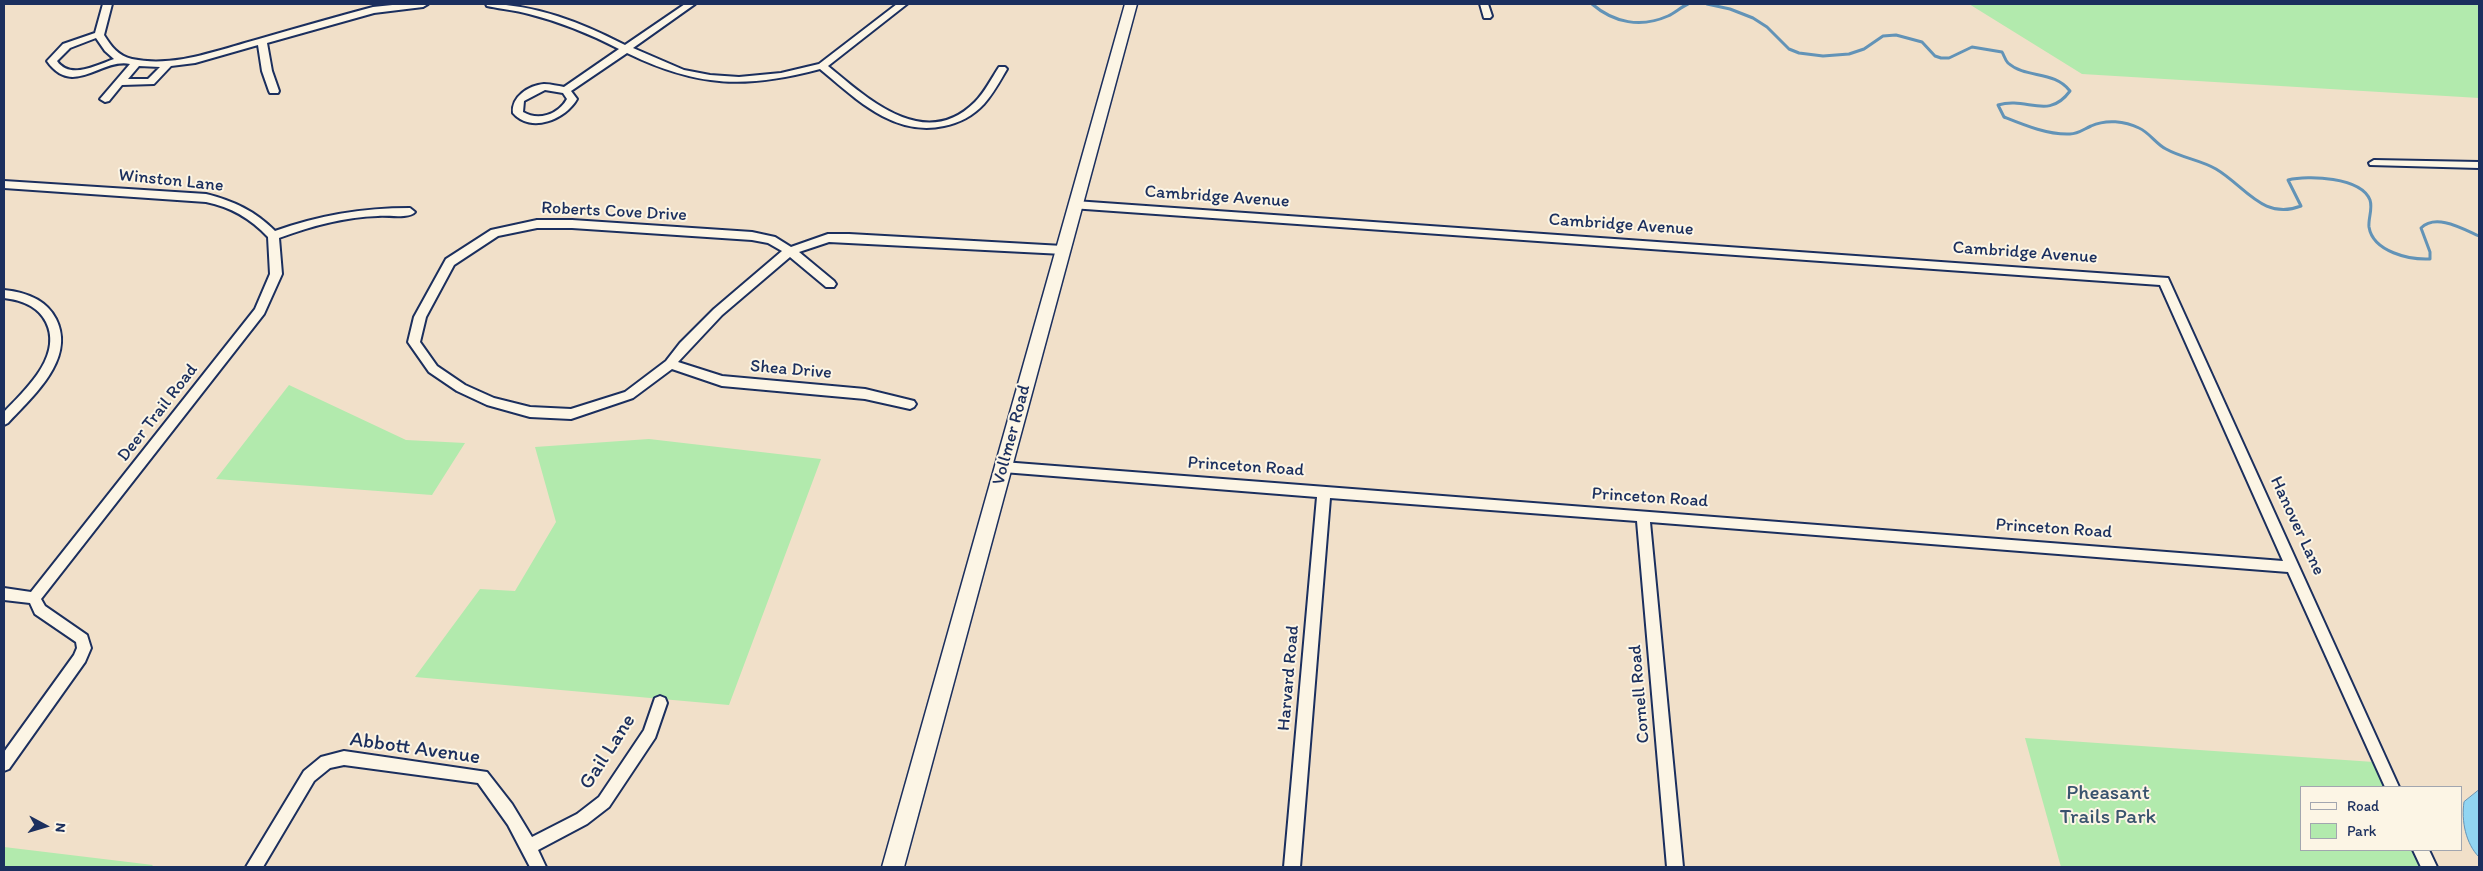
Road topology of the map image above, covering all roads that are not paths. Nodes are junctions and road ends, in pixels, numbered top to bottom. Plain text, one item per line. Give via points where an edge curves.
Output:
1 (107, 4) edge
2 (423, 4) edge
3 (490, 4) edge
4 (691, 4) edge
5 (902, 4) edge
6 (1131, 4) edge
7 (1484, 4) edge
8 (1487, 16) dead end
9 (99, 35) junction
10 (262, 42) junction
11 (628, 49) junction
12 (122, 58) junction
13 (136, 62) junction
14 (167, 65) junction
15 (822, 66) junction
16 (1002, 69) dead end
17 (119, 82) junction
18 (566, 90) junction
19 (274, 91) dead end
20 (105, 99) dead end
21 (2374, 164) dead end
22 (2479, 165) edge
23 (4, 184) edge
24 (1075, 205) junction
25 (410, 212) dead end
26 (273, 236) junction
27 (1063, 250) junction
28 (790, 251) junction
29 (2164, 281) joint
30 (830, 284) dead end
31 (4, 294) edge
32 (670, 364) junction
33 (910, 404) dead end
34 (4, 420) edge
35 (1003, 467) junction
36 (1324, 492) junction
37 (1643, 517) junction
38 (2294, 567) junction
39 (4, 594) edge
40 (34, 598) junction
41 (660, 703) dead end
42 (7, 756) edge
43 (2392, 786) edge
44 (530, 846) junction
45 (2421, 851) edge
46 (254, 867) edge
47 (538, 867) edge
48 (893, 867) edge
49 (1292, 867) edge
50 (1675, 867) edge
51 (2429, 867) edge

1 - 9 street
2 - 10 street via 373,10
3 - 11 street via 521,9 594,32
4 - 11 street
5 - 15 street
6 - 24 main road, Vollmer Road
7 - 8 street
9 - 12 street via 110,52
9 - 12 street via 83,38 59,50 52,61 57,69 61,73 81,72
10 - 14 street
10 - 19 street via 266,71
11 - 15 street via 707,78 739,81 782,77
11 - 18 street
12 - 13 street
13 - 14 street
13 - 17 street
14 - 17 street via 151,82
15 - 16 street via 872,107 910,126 940,126 963,117 983,100
17 - 20 street
18 - 18 street via 572,99 557,114 529,119 518,113 518,103 535,90 552,87
21 - 22 street
23 - 26 street, Winston Lane via 206,198 238,207 257,218
24 - 27 main road, Vollmer Road
24 - 29 street, Cambridge Avenue
25 - 26 street via 348,214
26 - 40 street, Deer Trail Road via 276,274 260,311
27 - 28 street, Roberts Cove Drive via 828,238
27 - 35 main road, Vollmer Road
28 - 30 street
28 - 32 street, Roberts Cove Drive via 718,312
28 - 32 street, Roberts Cove Drive via 771,240 752,236 572,224 537,224 495,233 450,262 420,317 414,342 433,369 460,388 491,402 530,412 571,414 629,395
29 - 38 street, Hanover Lane
31 - 34 street via 40,306 51,318 56,336 46,370
32 - 33 street, Shea Drive via 722,381 865,394
35 - 36 street, Princeton Road
35 - 48 main road, Vollmer Road
36 - 37 street, Princeton Road
36 - 49 street, Harvard Road
37 - 38 street, Princeton Road
37 - 50 street, Cornell Road
38 - 43 street, Hanover Lane
39 - 40 street
40 - 42 street via 40,610 82,639 84,648 80,658
41 - 44 street, Gail Lane via 650,733 604,802 582,818
44 - 46 street, Abbott Avenue via 508,808 482,777 344,758 326,762 309,776
44 - 47 street, Abbott Avenue
45 - 51 street

